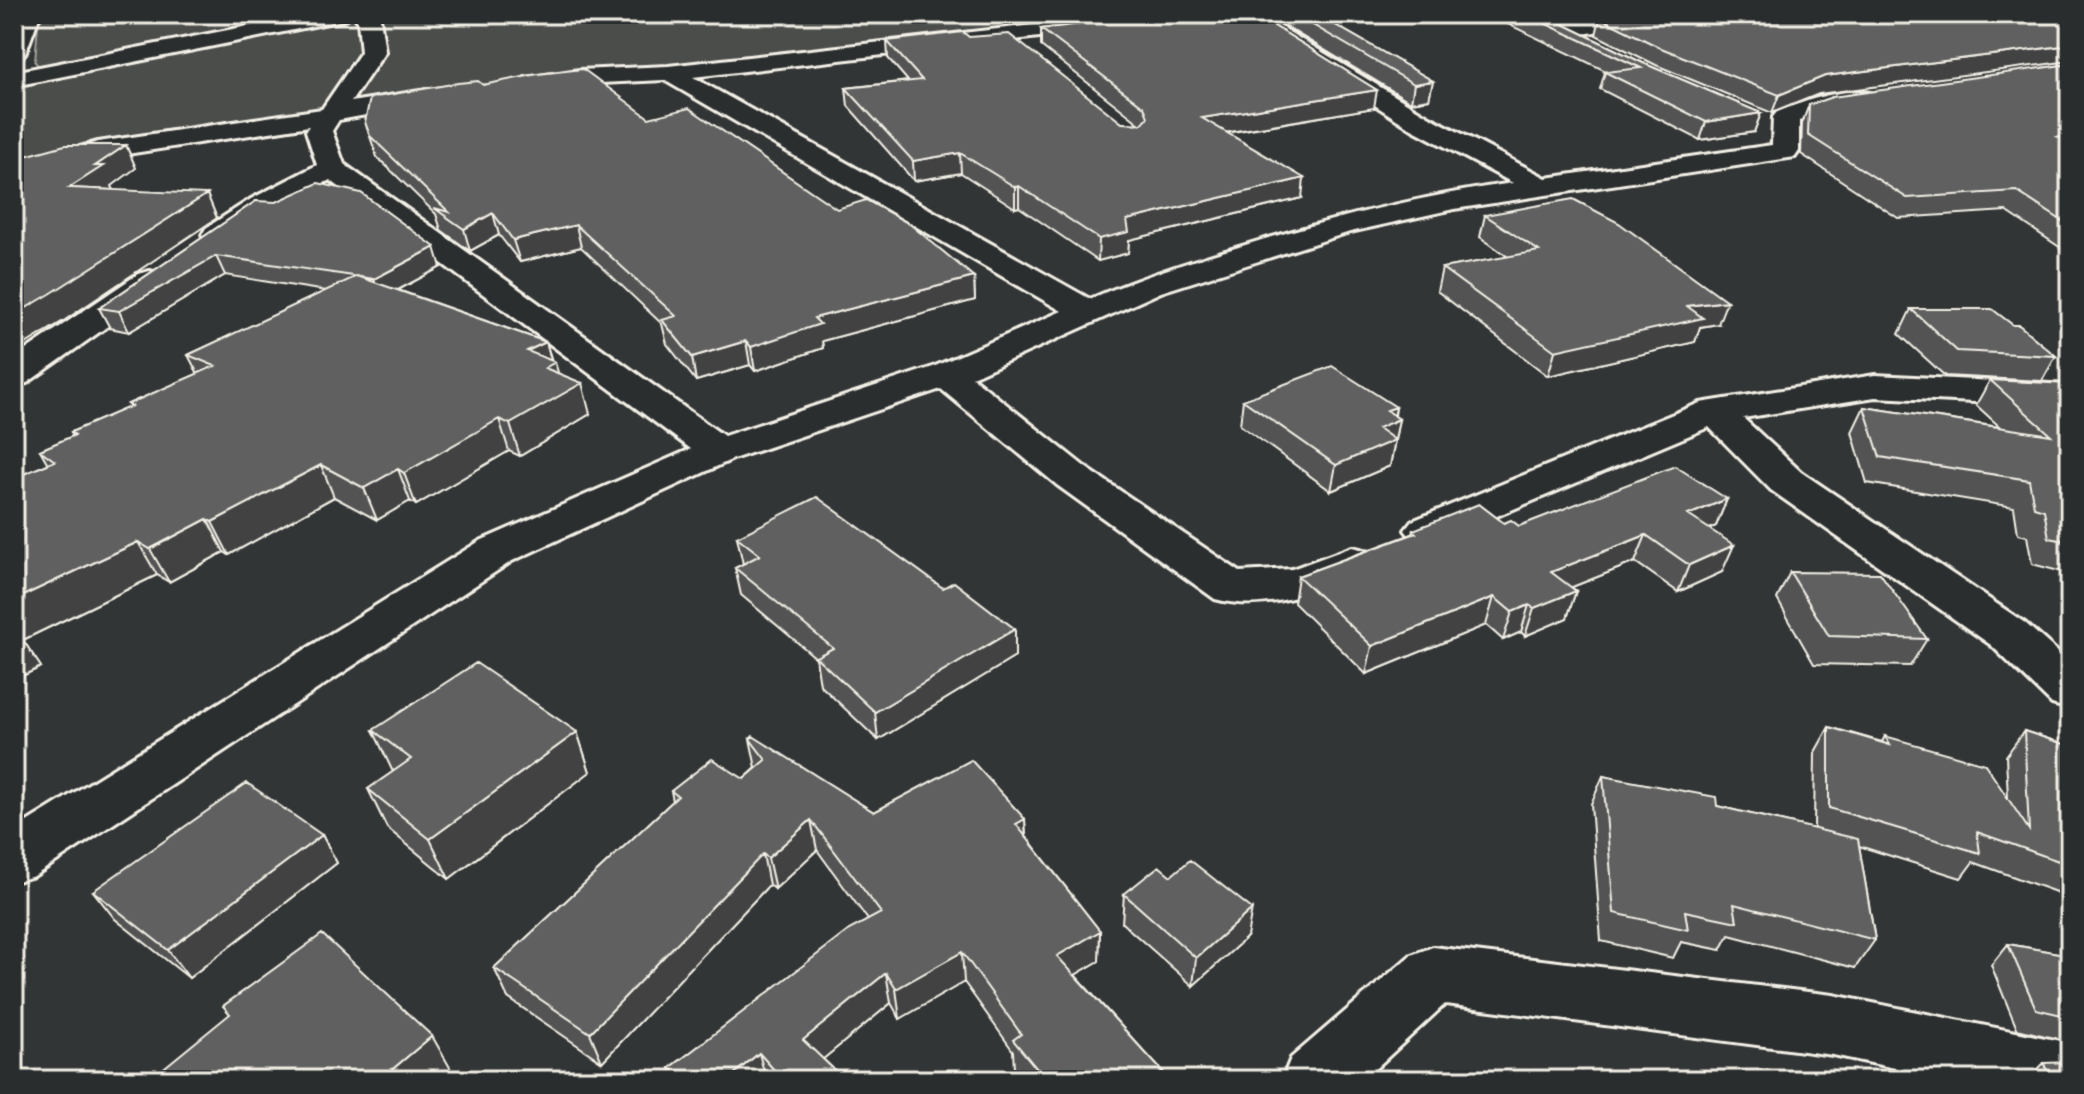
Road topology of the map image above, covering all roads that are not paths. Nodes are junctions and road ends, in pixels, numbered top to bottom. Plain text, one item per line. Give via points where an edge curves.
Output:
1 (29, 14) edge
2 (343, 14) edge
3 (363, 14) edge
4 (1188, 14) edge
5 (1244, 14) edge
6 (1671, 14) edge
7 (1007, 34) junction
8 (14, 52) edge
9 (1605, 52) edge
10 (1029, 53) edge
11 (668, 73) junction
12 (15, 76) edge
13 (517, 85) edge
14 (453, 93) edge
15 (1901, 94) edge
16 (330, 115) junction
17 (332, 168) junction
18 (14, 174) edge
19 (1544, 188) junction
20 (196, 250) edge
21 (170, 268) edge
22 (1088, 312) junction
23 (14, 375) edge
24 (946, 375) junction
25 (2070, 396) edge
26 (1714, 411) junction
27 (719, 451) junction
28 (2070, 691) edge
29 (14, 859) edge
30 (2070, 1074) edge
31 (1315, 1080) edge

1 - 8 street
2 - 12 street
3 - 16 street via 369,18 373,52
4 - 7 street
5 - 19 street via 1421,123
6 - 9 street via 1553,25
7 - 10 street
7 - 11 street
11 - 13 street
11 - 22 street
14 - 16 street
15 - 19 street via 1819,105 1786,117 1772,126 1785,151
16 - 17 street via 319,131
16 - 18 street via 98,150
17 - 20 street via 261,205
17 - 27 street
19 - 22 street via 1454,200 1342,225 1149,285
21 - 23 street
22 - 24 street
24 - 26 street via 1071,476 1231,588 1298,583
24 - 27 street
25 - 26 street via 1875,386
26 - 28 street via 1786,481 2008,634
27 - 29 street via 496,551
30 - 31 street via 1833,1025 1433,975

